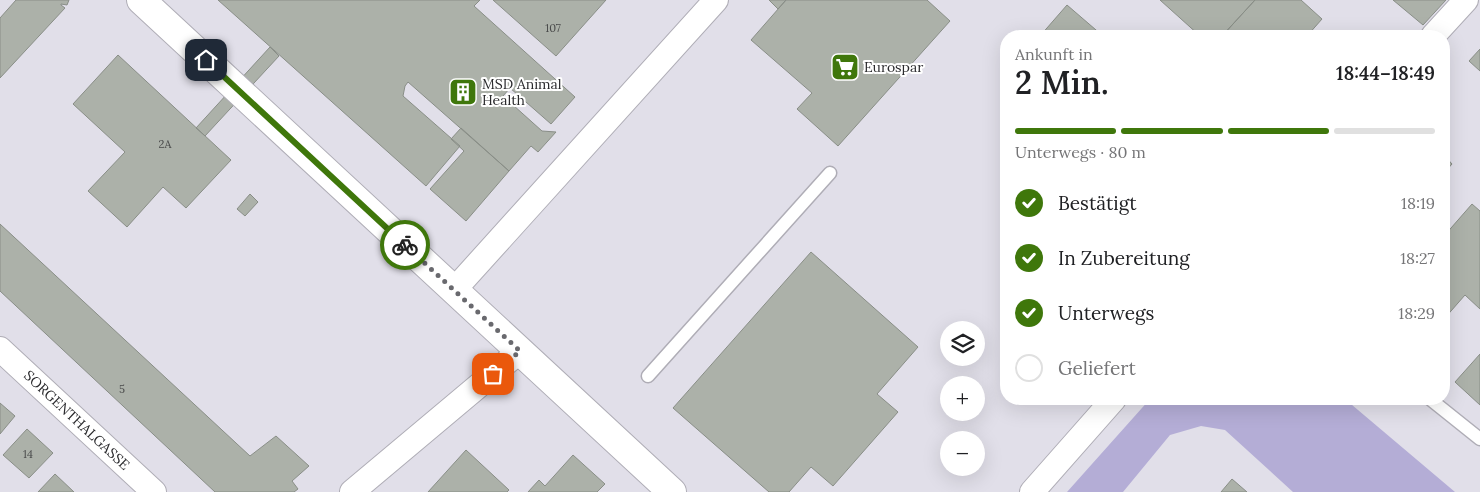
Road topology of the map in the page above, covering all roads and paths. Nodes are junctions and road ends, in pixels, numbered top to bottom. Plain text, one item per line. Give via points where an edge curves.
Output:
1 (141, 0) edge
2 (716, 0) edge
3 (1466, 0) edge
4 (1439, 30) edge
5 (830, 173) dead end
6 (454, 290) junction
7 (0, 349) edge
8 (520, 351) junction
9 (648, 376) dead end
10 (1109, 405) edge
11 (1438, 405) edge
12 (1480, 439) edge
13 (154, 492) edge
14 (352, 492) edge
15 (672, 492) edge
16 (1032, 492) edge

1 - 6 street
2 - 6 street
3 - 4 street
5 - 9 lane
6 - 8 street
7 - 13 street, SORGENTHALGASSE
8 - 14 street
8 - 15 street
10 - 16 street
11 - 12 lane

